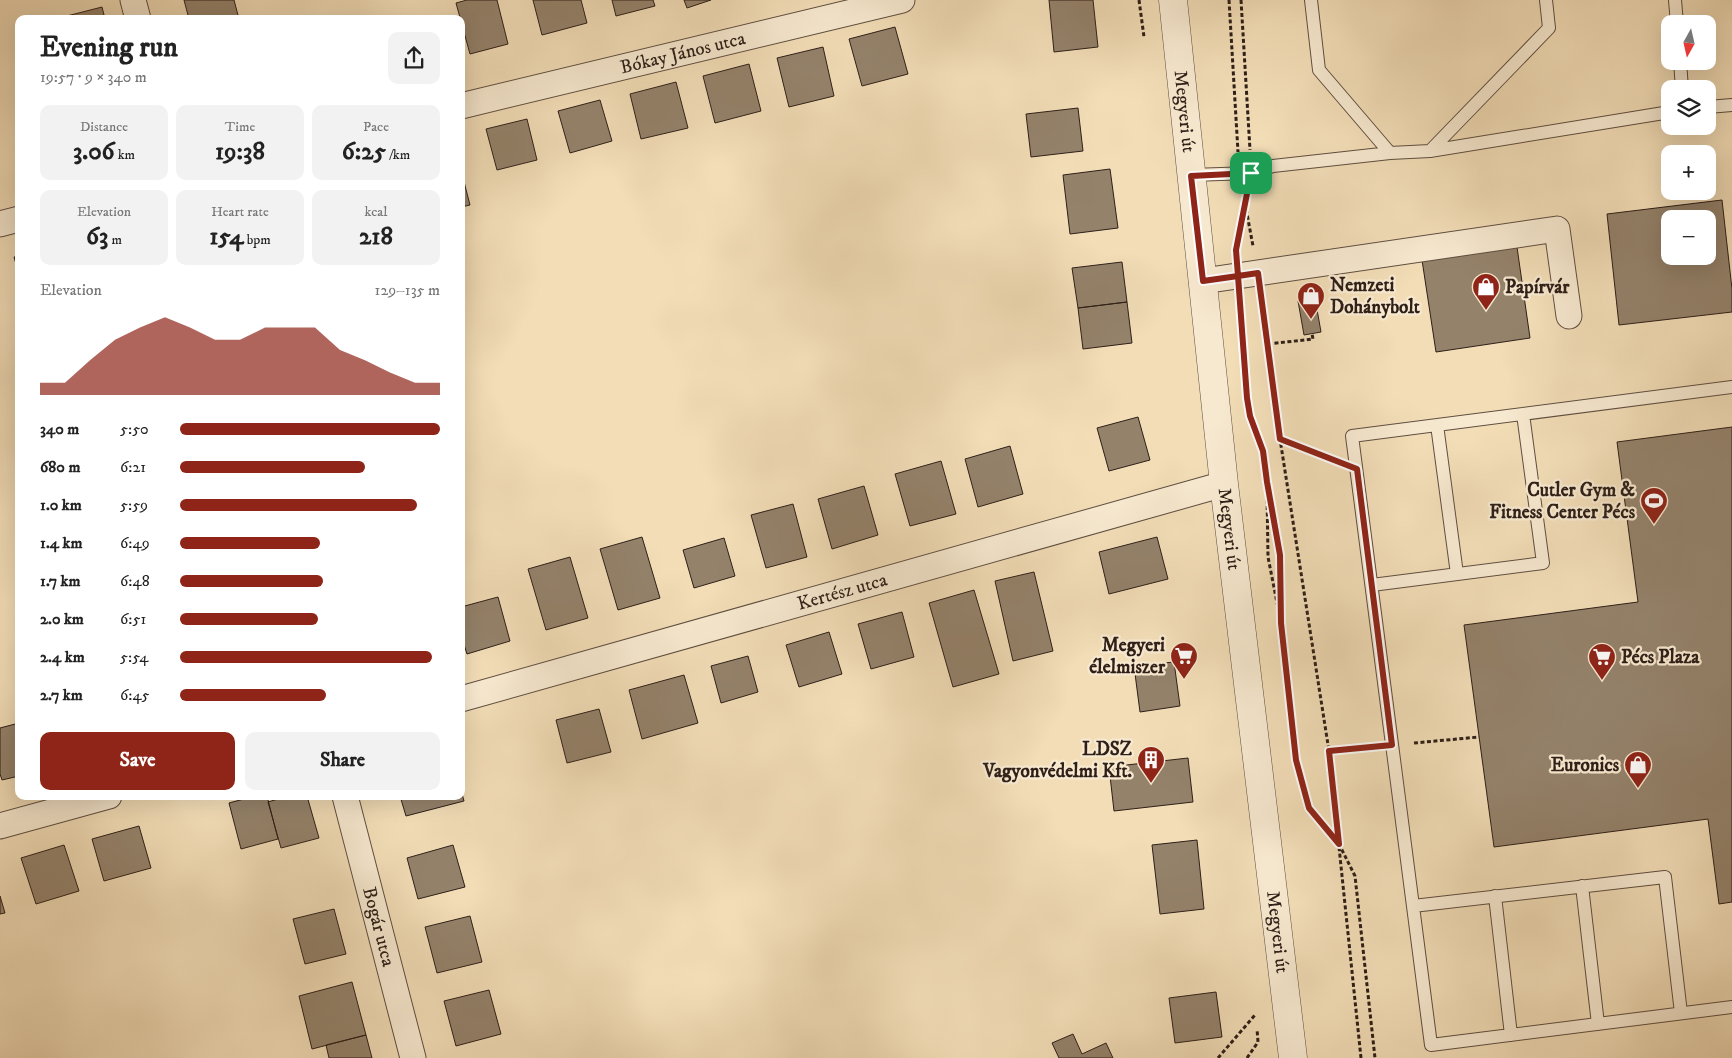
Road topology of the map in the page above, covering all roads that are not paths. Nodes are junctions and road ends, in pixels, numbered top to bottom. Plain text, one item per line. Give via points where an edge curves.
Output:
1 (133, 0) edge
2 (902, 0) edge
3 (1173, 0) edge
4 (1311, 0) edge
5 (1546, 0) edge
6 (1675, 0) edge
7 (137, 15) edge
8 (1676, 15) edge
9 (1732, 104) edge
10 (465, 105) edge
11 (1716, 106) edge
12 (1661, 113) edge
13 (1430, 151) junction
14 (1390, 153) junction
15 (1191, 176) junction
16 (15, 220) edge
17 (0, 224) edge
18 (1203, 281) junction
19 (1569, 316) dead end
20 (1732, 388) edge
21 (1524, 414) junction
22 (1437, 425) junction
23 (1224, 484) junction
24 (1457, 574) junction
25 (1372, 585) junction
26 (465, 699) edge
27 (94, 800) edge
28 (346, 800) edge
29 (0, 826) edge
30 (1582, 886) junction
31 (1495, 896) junction
32 (1413, 906) junction
33 (1732, 1007) edge
34 (1681, 1013) junction
35 (1598, 1024) junction
36 (1511, 1035) junction
37 (1289, 1052) edge
38 (413, 1058) edge
39 (1312, 1058) edge

1 - 7 street
2 - 10 street, Bókay János utca
3 - 15 street, Megyeri út
4 - 14 lane via 1319,70
5 - 13 lane via 1549,28
6 - 8 lane
9 - 11 lane
12 - 13 lane
13 - 14 lane
14 - 15 lane via 1273,166 1245,173
15 - 18 street, Megyeri út
16 - 17 street
18 - 19 street via 1557,230
18 - 23 street, Megyeri út
20 - 21 lane
21 - 22 lane
21 - 24 lane via 1543,562
22 - 24 lane
22 - 25 lane via 1352,436
23 - 26 street, Kertész utca
23 - 37 street, Megyeri út
24 - 25 lane
25 - 32 lane
27 - 29 street
28 - 38 street, Bogár utca
30 - 31 lane
30 - 34 lane via 1665,877
30 - 35 lane
31 - 32 lane
31 - 36 lane
32 - 36 lane via 1431,1045
33 - 34 lane
34 - 35 lane
35 - 36 lane
37 - 39 street

